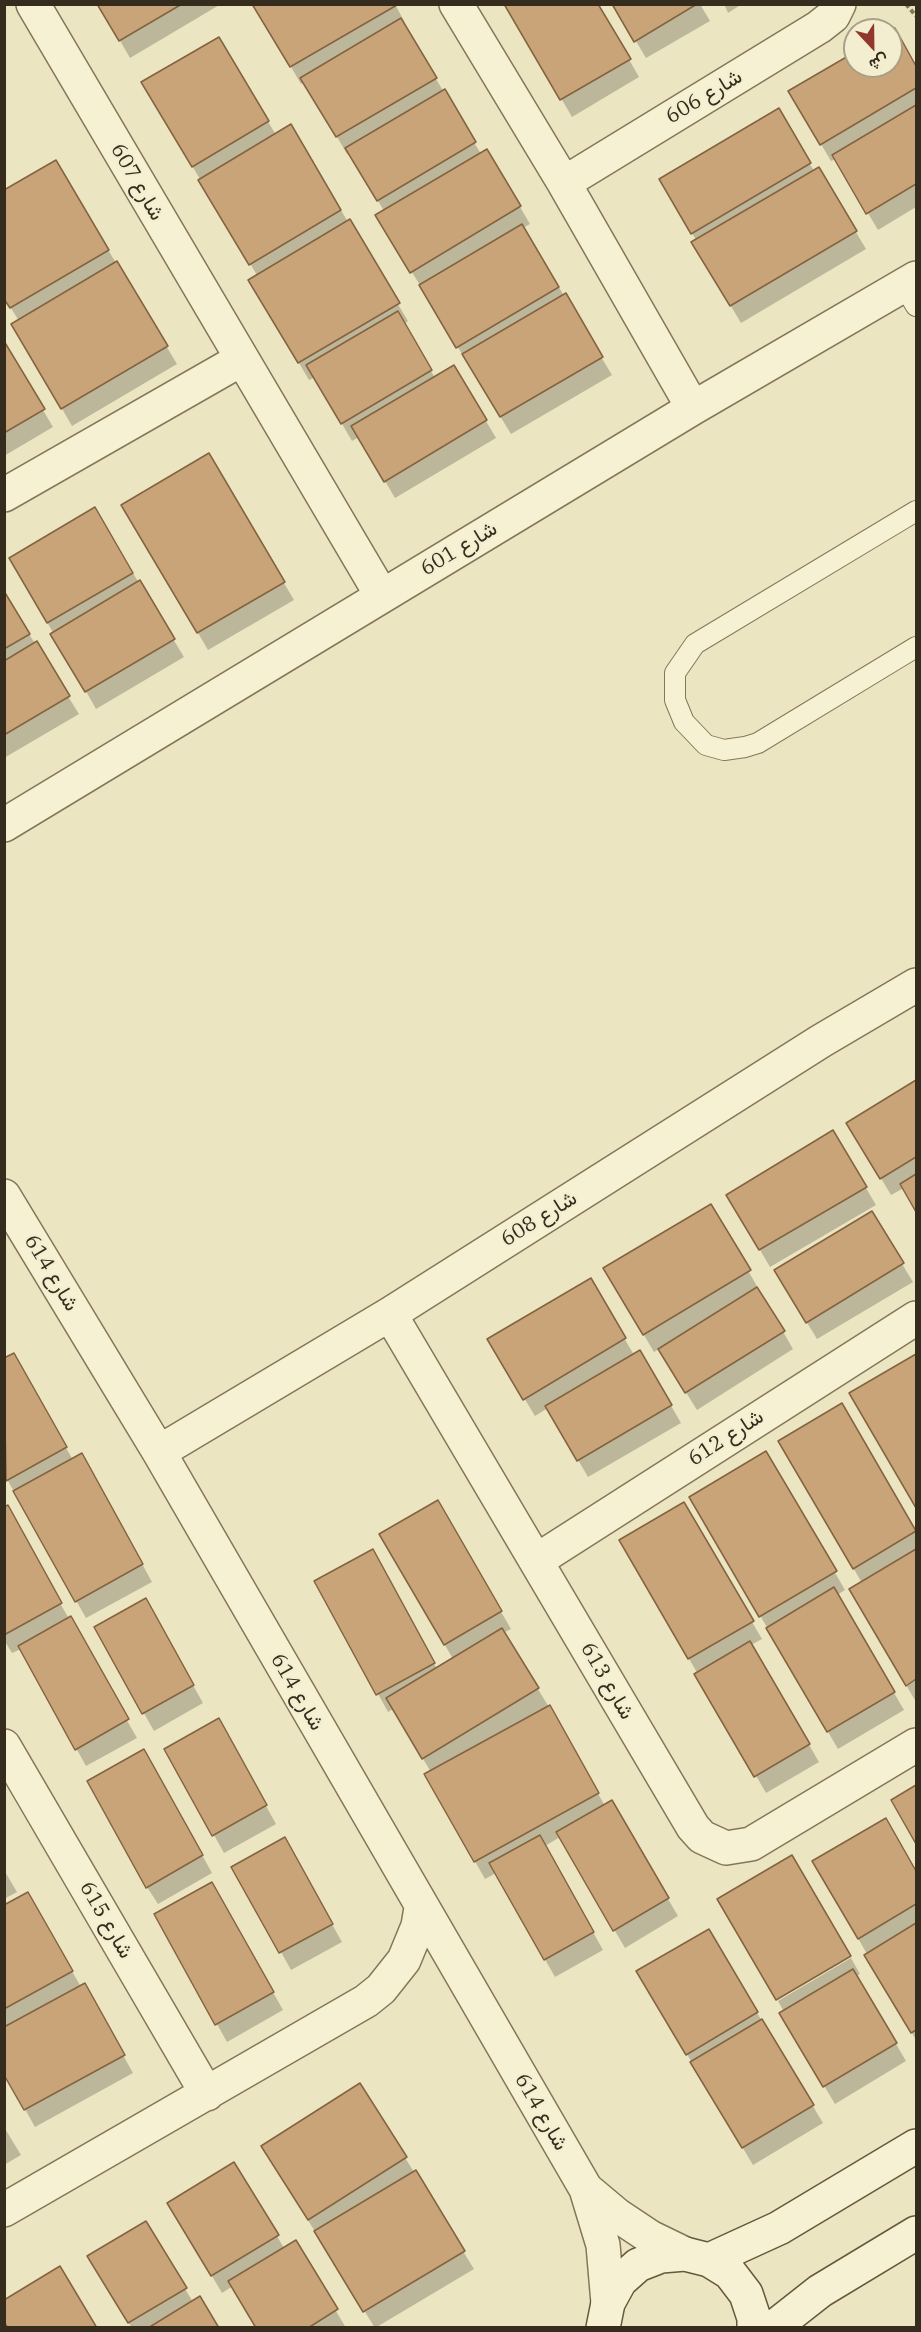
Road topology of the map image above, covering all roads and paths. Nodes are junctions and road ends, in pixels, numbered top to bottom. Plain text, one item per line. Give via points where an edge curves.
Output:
1 (33, 4) edge
2 (456, 4) edge
3 (839, 4) edge
4 (906, 4) edge
5 (916, 16) edge
6 (564, 183) junction
7 (912, 290) edge
8 (242, 359) junction
9 (693, 408) junction
10 (4, 495) edge
11 (916, 511) edge
12 (382, 596) junction
13 (916, 647) edge
14 (4, 825) edge
15 (916, 984) edge
16 (4, 1196) edge
17 (390, 1314) junction
18 (916, 1318) edge
19 (159, 1452) junction
20 (536, 1561) junction
21 (4, 1746) edge
22 (916, 1746) edge
23 (421, 1908) junction
24 (207, 2094) junction
25 (916, 2146) edge
26 (586, 2189) junction
27 (4, 2210) edge
28 (916, 2232) edge
29 (697, 2257) junction
30 (604, 2321) edge
31 (753, 2328) edge
32 (773, 2328) edge

1 - 8 street, شارع 607
2 - 6 street
3 - 6 street, شارع 606 via 819,27
4 - 5 path
6 - 9 street
7 - 9 street, شارع 601
8 - 10 street
8 - 12 street, شارع 607
9 - 12 street, شارع 601
11 - 13 lane via 695,644 675,672 675,700 684,722 706,745 724,750 745,747 758,743
12 - 14 street, شارع 601
15 - 17 street, شارع 608
16 - 19 street, شارع 614
17 - 19 street, شارع 608
17 - 20 street, شارع 613
18 - 20 street, شارع 612
19 - 23 street, شارع 614
20 - 22 street, شارع 613 via 693,1827 713,1844 726,1848 752,1844
21 - 24 street, شارع 615
23 - 24 street via 408,1952 381,1989 351,2011
23 - 26 street, شارع 614
24 - 27 street
25 - 29 street via 779,2228
26 - 29 street, شارع 614 via 650,2237
26 - 30 street, شارع 614 via 603,2245
28 - 32 street via 820,2291
29 - 30 street via 661,2256 638,2265 620,2281
29 - 31 street, شارع 614 via 730,2273 746,2294

